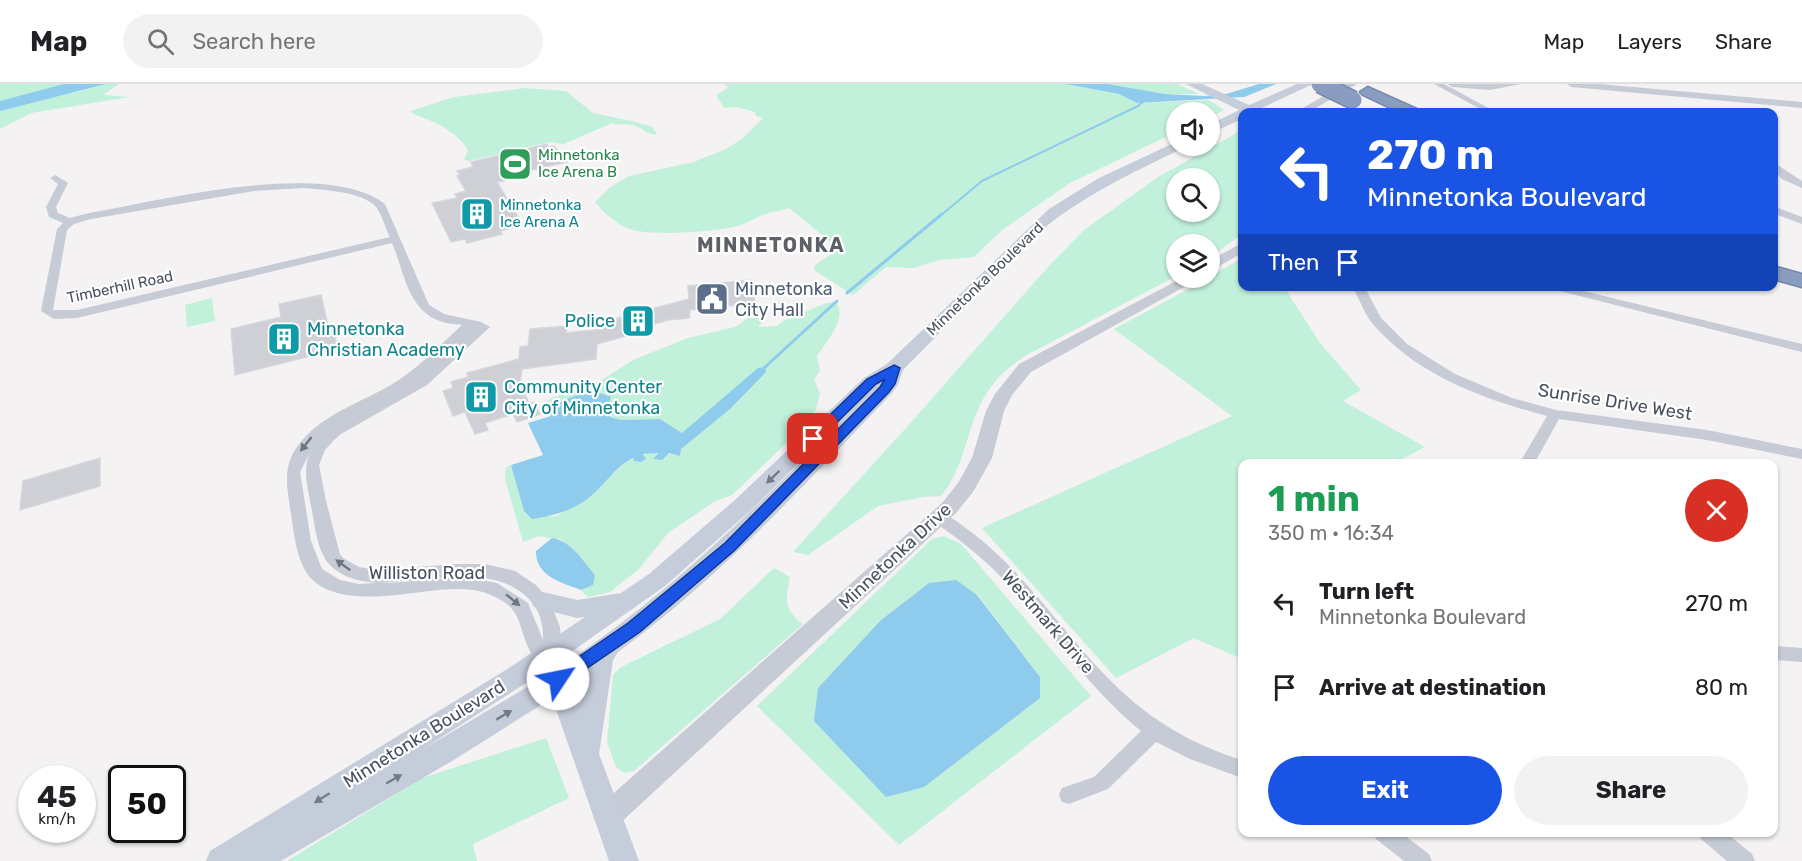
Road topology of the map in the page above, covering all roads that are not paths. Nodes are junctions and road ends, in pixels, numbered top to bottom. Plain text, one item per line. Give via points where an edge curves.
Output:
1 (1192, 84) edge
2 (1307, 84) edge
3 (1320, 84) edge
4 (1438, 84) edge
5 (1452, 84) edge
6 (1517, 84) edge
7 (1571, 84) edge
8 (1352, 89) edge
9 (1802, 105) edge
10 (1238, 108) edge
11 (1254, 108) edge
12 (1311, 108) edge
13 (1377, 108) edge
14 (1402, 108) edge
15 (1484, 108) edge
16 (1238, 116) edge
17 (1220, 124) edge
18 (1166, 151) edge
19 (1778, 170) edge
20 (55, 178) dead end
21 (1802, 185) edge
22 (1778, 211) edge
23 (1802, 221) edge
24 (70, 222) junction
25 (396, 239) junction
26 (1238, 250) edge
27 (1778, 260) edge
28 (1220, 261) edge
29 (1802, 267) edge
30 (1778, 274) edge
31 (1802, 281) edge
32 (1173, 288) edge
33 (1361, 291) edge
34 (1567, 291) edge
35 (477, 325) junction
36 (1802, 348) edge
37 (894, 368) junction
38 (1555, 414) junction
39 (1802, 454) edge
40 (1529, 459) edge
41 (939, 518) junction
42 (636, 594) junction
43 (543, 601) junction
44 (612, 642) junction
45 (1778, 653) edge
46 (1802, 655) edge
47 (554, 667) junction
48 (1154, 730) junction
49 (586, 752) junction
50 (1238, 768) edge
51 (1069, 795) dead end
52 (608, 816) junction
53 (1390, 837) edge
54 (1714, 837) edge
55 (221, 861) edge
56 (253, 861) edge
57 (624, 861) edge
58 (1421, 861) edge
59 (1744, 861) edge

1 - 10 main road
2 - 11 main road
3 - 8 highway, bridge
4 - 15 street
5 - 6 street
7 - 9 street
8 - 12 street
8 - 13 highway
8 - 14 highway
16 - 17 main road
18 - 37 main road, Minnetonka Boulevard via 1104,181 1054,212
19 - 21 street
20 - 24 street via 63,183 51,207 53,215
22 - 23 street
24 - 25 street via 102,213 280,185 323,186 372,199 381,206
24 - 25 street, Timberhill Road via 62,230 47,311 54,315 77,314
25 - 35 street via 425,308 440,317
26 - 28 street
27 - 29 highway
30 - 31 highway
32 - 41 street, Minnetonka Drive via 1025,368 995,411 982,458 966,487
33 - 38 street, Sunrise Drive West via 1386,332 1425,363 1480,391
34 - 36 street
43 -> 35 street, Williston Road via 522,581 480,569 386,576 353,572 336,561 328,546 312,465 315,453 327,437 345,425 422,382
35 -> 47 street, Williston Road via 410,378 346,413 305,444 293,472 306,557 316,573 336,585 360,590 467,583 499,589 523,609 537,648
37 -> 42 main road, Minnetonka Boulevard via 871,382 704,541
37 - 44 main road, Minnetonka Boulevard via 885,390 746,532 656,610
38 - 39 street, Sunrise Drive West via 1707,435
38 - 40 street
41 - 48 street, Westmark Drive via 976,542 1106,688
41 - 52 street, Minnetonka Drive
42 - 43 main road via 593,608 577,609
42 - 47 main road, Minnetonka Boulevard
43 - 47 street, Williston Road via 554,638
44 - 47 main road, Minnetonka Boulevard
44 - 49 main road via 601,658
45 - 46 street
47 - 49 main road, Williston Road
47 -> 55 main road, Minnetonka Boulevard
56 -> 47 main road, Minnetonka Boulevard via 507,713
48 - 50 street, Westmark Drive via 1186,748
48 - 51 street via 1101,783
49 - 52 main road, Williston Road
52 - 57 main road, Williston Road
53 - 58 street
54 - 59 street

